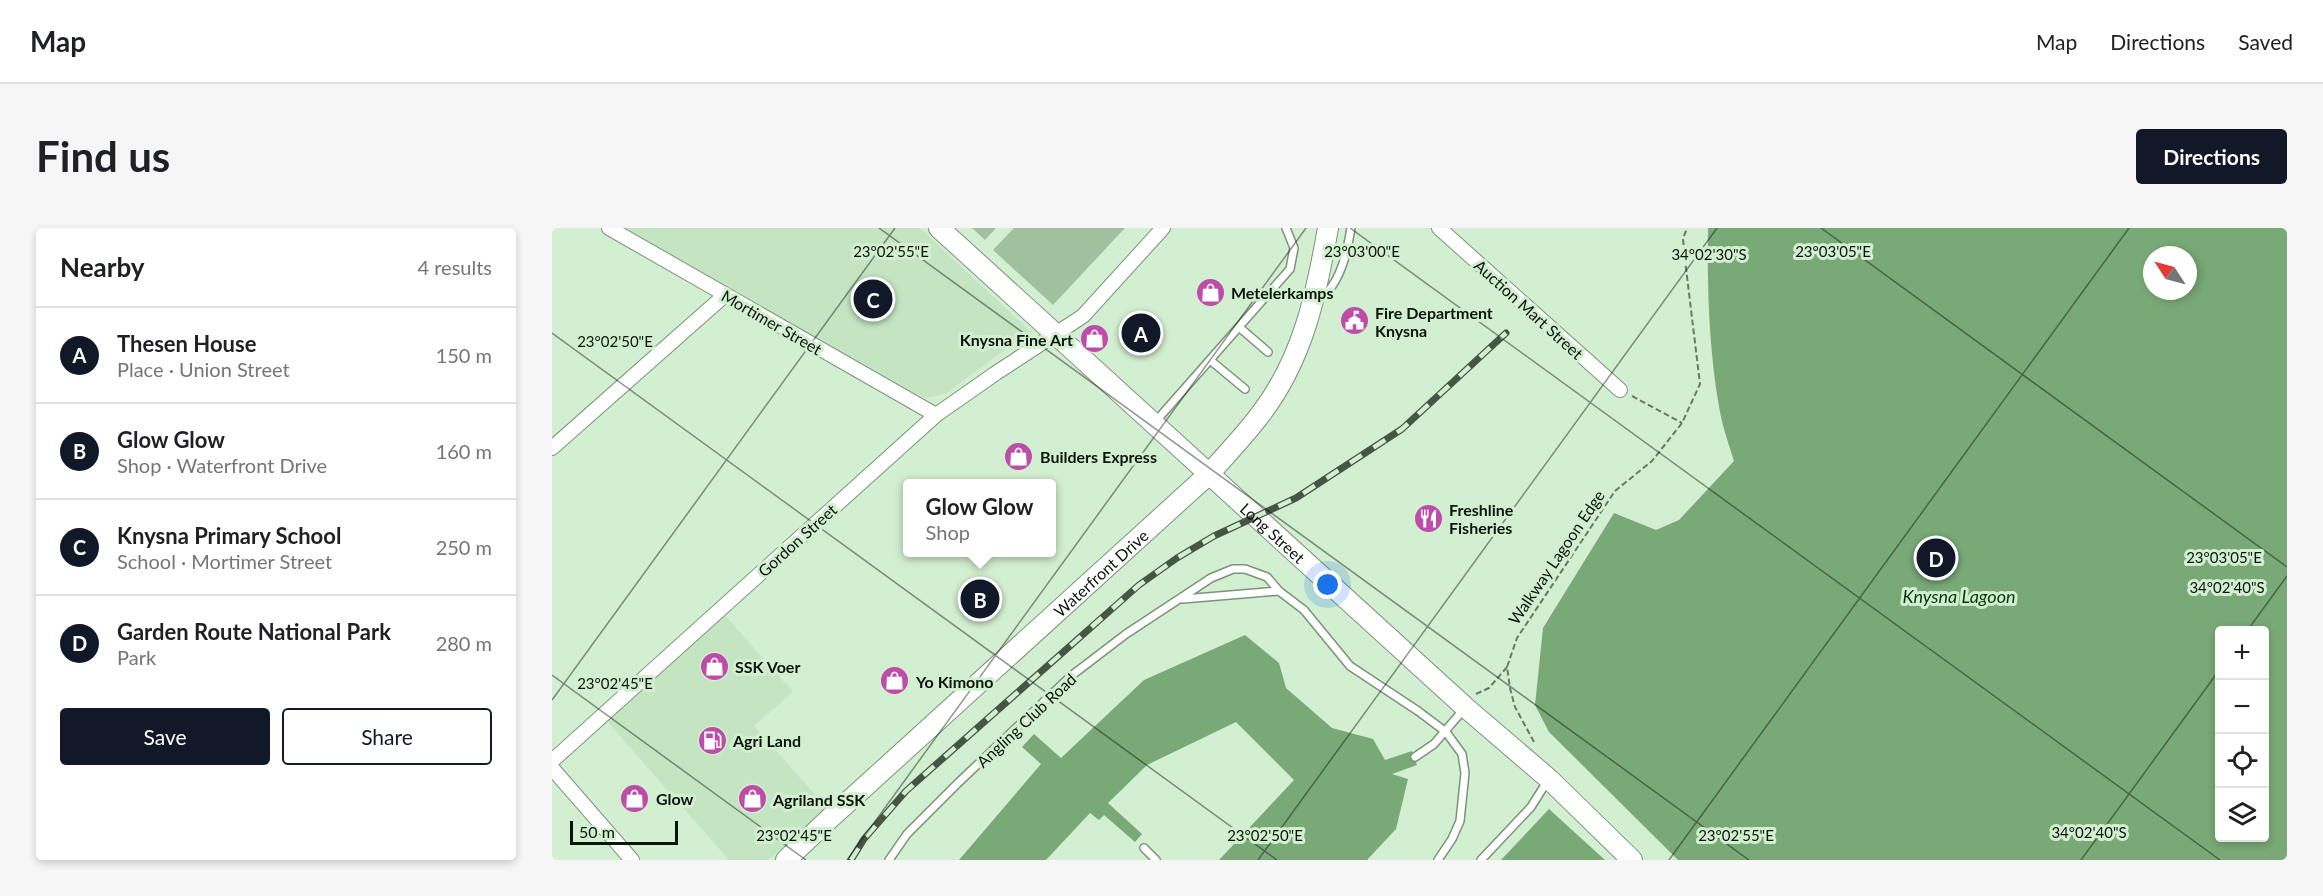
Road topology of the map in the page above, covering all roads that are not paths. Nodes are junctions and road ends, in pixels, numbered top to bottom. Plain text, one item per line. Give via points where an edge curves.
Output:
1 (609, 228) edge
2 (939, 228) edge
3 (1163, 228) edge
4 (1286, 228) edge
5 (1328, 228) edge
6 (1351, 228) edge
7 (1439, 228) edge
8 (1317, 294) junction
9 (725, 295) junction
10 (1239, 327) junction
11 (1055, 334) junction
12 (1268, 352) dead end
13 (1210, 360) junction
14 (1245, 389) dead end
15 (1620, 390) road end
16 (936, 415) junction
17 (1154, 423) junction
18 (552, 448) edge
19 (1209, 474) junction
20 (1279, 591) junction
21 (1181, 600) junction
22 (1468, 702) junction
23 (1446, 732) junction
24 (1415, 757) dead end
25 (552, 761) edge
26 (552, 768) edge
27 (1549, 779) junction
28 (1144, 848) dead end
29 (632, 860) edge
30 (786, 860) edge
31 (888, 860) edge
32 (1156, 860) edge
33 (1438, 860) edge
34 (1481, 860) edge
35 (1632, 860) edge

1 - 9 street, Mortimer Street
2 - 11 street, Long Street
3 - 11 street, Gordon Street via 1083,316
4 - 10 lane via 1294,248 1290,268
5 - 8 street, Waterfront Drive
6 - 8 lane via 1333,287 1325,295
7 - 15 street, Auction Mart Street
8 - 19 street, Waterfront Drive via 1293,361 1280,384 1260,415
9 - 16 street, Mortimer Street
9 - 18 street
10 - 12 lane
10 - 13 lane
11 - 16 street, Gordon Street
11 - 17 street, Long Street
13 - 14 lane
13 - 17 lane
16 - 25 street, Gordon Street
17 - 19 street, Long Street
19 - 22 street, Long Street
19 - 30 street, Waterfront Drive
20 - 21 lane, Angling Club Road
20 - 21 lane, Angling Club Road via 1267,577 1233,569 1211,578
20 - 23 lane, Angling Club Road via 1304,610 1350,666
21 - 31 lane, Angling Club Road via 1126,634 1071,676 958,783
22 - 23 lane
22 - 27 street, Long Street
23 - 24 lane
23 - 33 lane, Angling Club Road via 1462,754 1465,773 1460,821
26 - 29 street
27 - 34 lane via 1532,807
27 - 35 street, Long Street
28 - 32 lane

